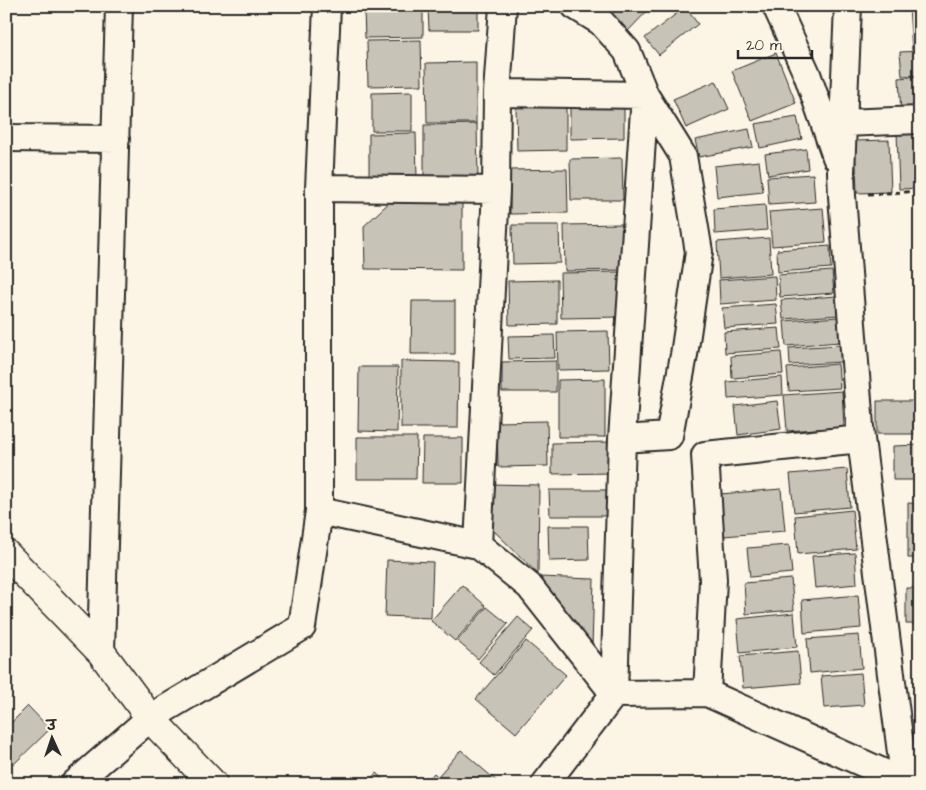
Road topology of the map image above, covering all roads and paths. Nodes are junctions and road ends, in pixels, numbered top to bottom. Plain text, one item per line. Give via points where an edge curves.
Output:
1 (119, 6) edge
2 (328, 6) edge
3 (503, 6) edge
4 (575, 6) edge
5 (776, 6) edge
6 (848, 6) edge
7 (496, 93) junction
8 (645, 96) junction
9 (920, 120) edge
10 (843, 123) junction
11 (6, 138) edge
12 (116, 139) junction
13 (841, 184) junction
14 (319, 188) junction
15 (496, 190) junction
16 (920, 191) edge
17 (861, 439) junction
18 (622, 440) junction
19 (319, 511) junction
20 (478, 545) junction
21 (6, 554) edge
22 (101, 652) junction
23 (707, 693) junction
24 (614, 694) junction
25 (150, 718) junction
26 (74, 784) edge
27 (213, 784) edge
28 (545, 784) edge
29 (906, 784) edge

1 - 12 street
2 - 14 street
3 - 7 street
4 - 8 street via 601,22 627,51
5 - 13 street via 807,74
6 - 10 street
7 - 8 street
7 - 15 street
8 - 18 street
8 - 18 street via 682,156 699,252 669,436
9 - 10 street
10 - 13 street
11 - 12 street
12 - 22 street
13 - 16 path
13 - 17 street
14 - 15 street
14 - 19 street
15 - 20 street
17 - 23 street via 705,455 713,580
17 - 29 street
18 - 24 street
19 - 20 street
19 - 25 street via 302,627
20 - 24 street via 529,586
21 - 22 street
22 - 25 street
23 - 24 street
23 - 29 street
24 - 28 street
25 - 26 street
25 - 27 street

